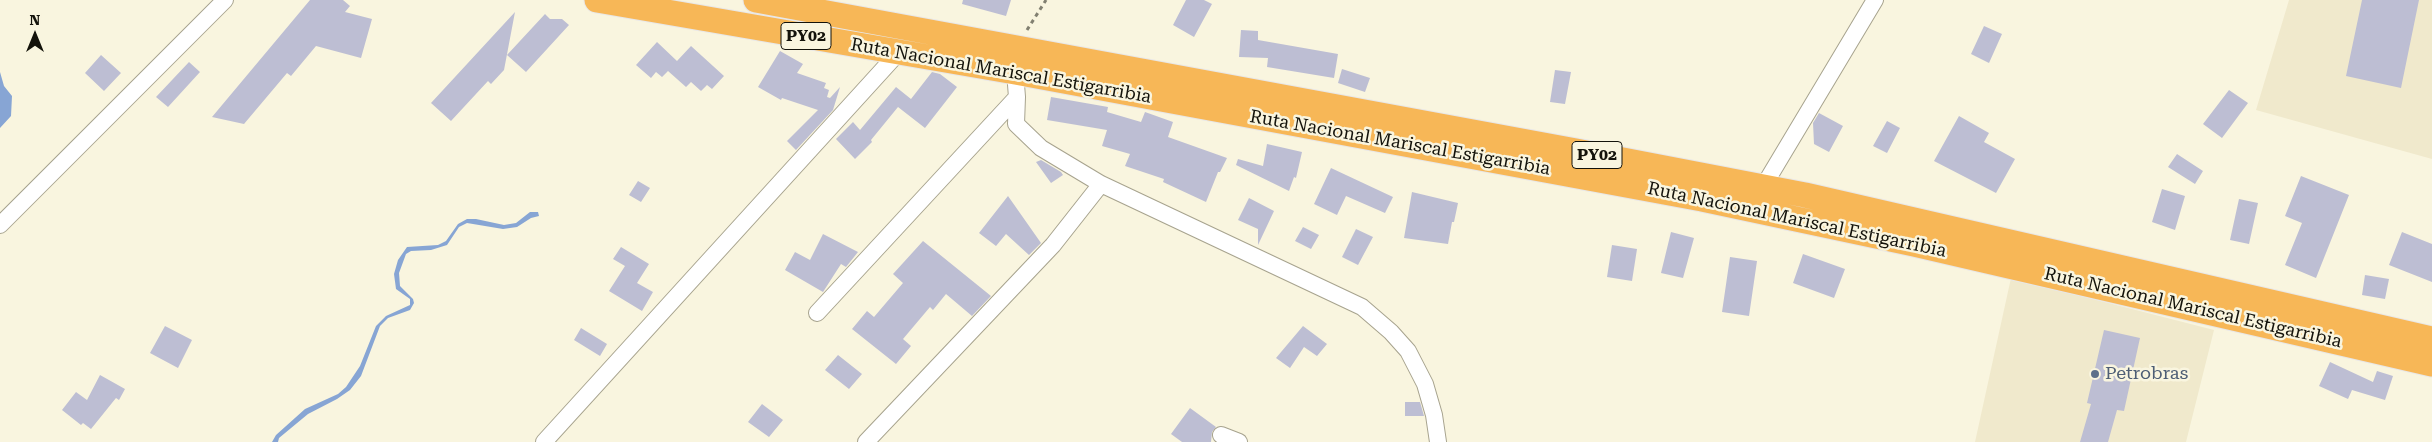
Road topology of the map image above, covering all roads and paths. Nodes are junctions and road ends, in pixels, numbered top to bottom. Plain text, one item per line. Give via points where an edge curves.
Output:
1 (224, 0) edge
2 (597, 0) edge
3 (756, 0) edge
4 (1046, 0) edge
5 (1875, 0) edge
6 (692, 7) edge
7 (1016, 48) junction
8 (898, 53) junction
9 (1015, 72) junction
10 (1017, 97) junction
11 (1101, 184) junction
12 (1763, 187) junction
13 (0, 225) edge
14 (817, 313) dead end
15 (2432, 339) edge
16 (2432, 364) edge
17 (1221, 435) dead end
18 (544, 442) edge
19 (866, 442) edge
20 (1239, 442) edge
21 (1438, 442) edge

1 - 13 street
2 - 6 highway, Ruta Nacional Mariscal Estigarribia / PY02
3 - 7 highway, Ruta Nacional Mariscal Estigarribia / PY02
4 - 7 path
5 - 12 street
6 - 8 highway, Ruta Nacional Mariscal Estigarribia / PY02
7 - 12 highway, Ruta Nacional Mariscal Estigarribia / PY02
8 - 9 highway, Ruta Nacional Mariscal Estigarribia / PY02
8 - 18 street
9 - 10 street
9 - 16 highway, Ruta Nacional Mariscal Estigarribia / PY02 via 1563,172 1800,219
10 - 11 street via 1016,124 1041,148
10 - 14 street
11 - 19 street via 1053,246
11 - 21 street via 1362,307 1408,350 1425,384
12 - 15 highway, Ruta Nacional Mariscal Estigarribia / PY02
17 - 20 street

